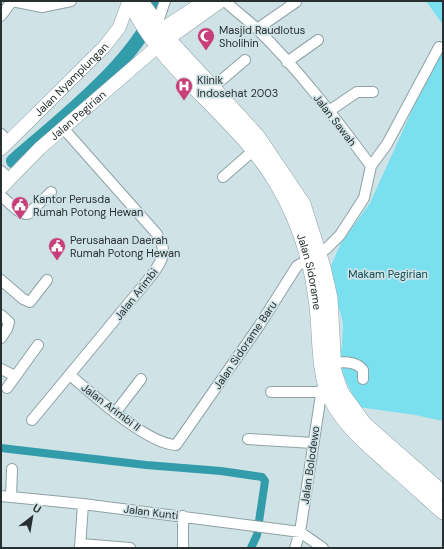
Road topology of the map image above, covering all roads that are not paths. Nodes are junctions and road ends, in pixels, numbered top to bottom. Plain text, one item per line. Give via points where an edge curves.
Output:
1 (12, 1) edge
2 (71, 1) edge
3 (130, 1) edge
4 (141, 1) edge
5 (165, 1) edge
6 (205, 1) edge
7 (221, 1) edge
8 (225, 1) edge
9 (296, 2) edge
10 (1, 16) edge
11 (257, 29) junction
12 (154, 30) junction
13 (318, 40) dead end
14 (439, 46) dead end
15 (245, 60) dead end
16 (287, 62) junction
17 (212, 88) junction
18 (373, 92) dead end
19 (329, 111) junction
20 (63, 128) junction
21 (3, 142) edge
22 (254, 150) junction
23 (371, 166) junction
24 (223, 177) dead end
25 (4, 179) edge
26 (51, 192) dead end
27 (1, 196) edge
28 (315, 256) junction
29 (1, 280) edge
30 (47, 280) dead end
31 (1, 315) edge
32 (1, 338) edge
33 (38, 345) dead end
34 (1, 370) edge
35 (70, 375) junction
36 (327, 375) junction
37 (15, 376) junction
38 (141, 378) dead end
39 (363, 380) dead end
40 (7, 388) dead end
41 (270, 392) dead end
42 (115, 413) junction
43 (32, 420) dead end
44 (248, 439) dead end
45 (313, 444) junction
46 (176, 445) joint
47 (12, 469) dead end
48 (443, 493) edge
49 (6, 496) edge
50 (83, 504) junction
51 (443, 512) edge
52 (183, 516) junction
53 (300, 532) junction
54 (80, 546) edge
55 (130, 548) edge
56 (183, 548) edge
57 (295, 548) edge
58 (323, 548) edge

1 - 2 street via 42,7
1 - 10 street
3 - 12 highway
3 - 21 main road, Jalan Nyamplungan via 119,28 104,47
4 - 12 highway
5 - 12 street
6 - 12 main road
7 - 12 main road
8 - 11 street, Jalan Sawah
9 - 11 street
11 - 16 street, Jalan Sawah
12 - 17 highway, Jalan Sidorame
12 - 20 main road, Jalan Pegirian
12 - 22 highway, Jalan Sidorame
13 - 16 street
14 - 23 street via 387,144
15 - 17 street
16 - 19 street, Jalan Sawah
17 - 28 highway, Jalan Sidorame via 257,136 303,204
18 - 19 street via 357,92
19 - 23 street, Jalan Sawah
20 - 25 main road, Jalan Pegirian
20 - 35 street, Jalan Arimbi via 156,233 164,250 163,259 152,275
22 - 24 street
22 - 28 highway, Jalan Sidorame via 276,181
23 - 28 street via 364,198 340,235
26 - 27 street via 24,215
28 - 36 highway, Jalan Sidorame via 316,299
28 - 46 street, Jalan Sidorame Baru via 298,266
29 - 30 street via 23,300 30,302
31 - 32 street via 9,325
33 - 37 street
34 - 37 street
35 - 42 street, Jalan Arimbi II
35 - 43 street, Jalan Arimbi
36 - 39 street via 358,365 363,370
36 - 41 street
36 - 45 street, Jalan Bolodewo
36 - 48 highway, Jalan Sidorame via 364,424
36 - 51 highway, Jalan Sidorame via 341,415 356,434
37 - 40 street
38 - 42 street
42 - 46 street, Jalan Arimbi II via 146,434
44 - 45 street
45 - 53 street, Jalan Bolodewo
47 - 49 street
49 - 50 street, Jalan Kunti
50 - 52 street, Jalan Kunti
50 - 54 street
52 - 53 street, Jalan Kunti
52 - 56 street
53 - 57 street, Jalan Bolodewo
53 - 58 street
54 - 55 street

